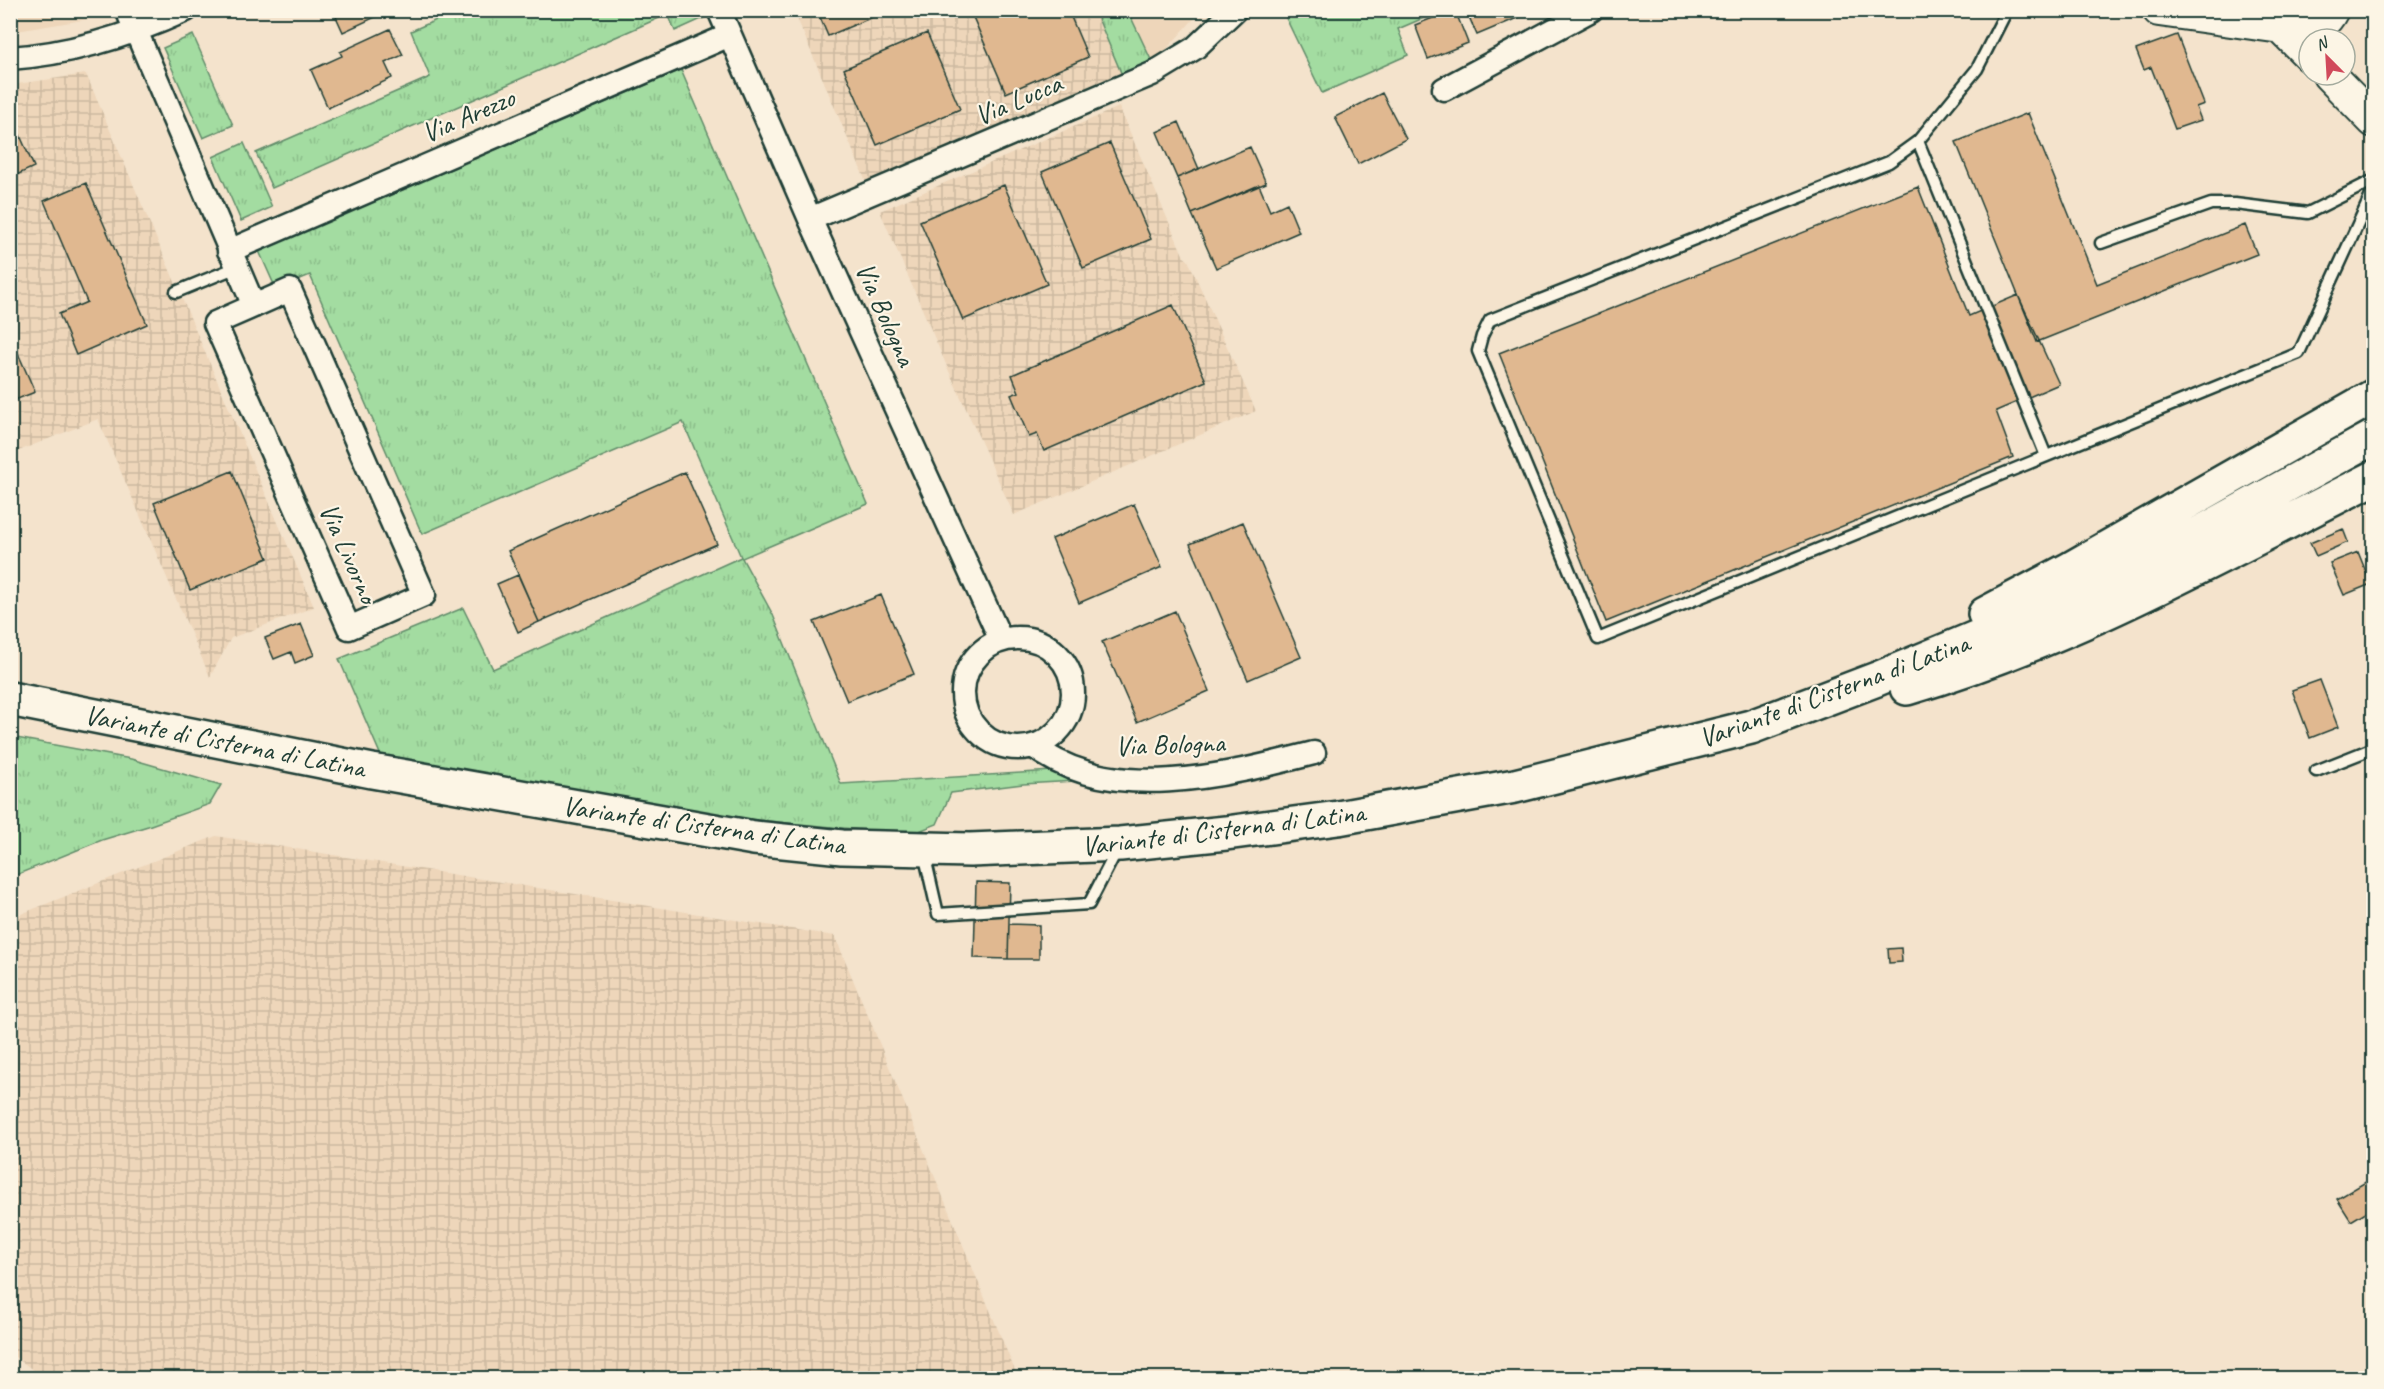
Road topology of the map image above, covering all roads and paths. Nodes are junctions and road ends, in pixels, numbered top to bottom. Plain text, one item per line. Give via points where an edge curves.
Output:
1 (186, 10) edge
2 (719, 10) edge
3 (1235, 10) edge
4 (1591, 10) edge
5 (2007, 10) edge
6 (2159, 10) edge
7 (2274, 19) edge
8 (2331, 19) edge
9 (131, 20) edge
10 (730, 35) junction
11 (2297, 43) edge
12 (10, 58) edge
13 (2340, 87) edge
14 (2354, 87) edge
15 (1444, 89) dead end
16 (2373, 121) edge
17 (1918, 141) junction
18 (2373, 180) edge
19 (2373, 189) edge
20 (810, 219) junction
21 (2101, 243) dead end
22 (233, 259) junction
23 (176, 292) dead end
24 (254, 306) junction
25 (2373, 396) edge
26 (2373, 437) edge
27 (2046, 456) junction
28 (2373, 478) edge
29 (1001, 640) junction
30 (10, 699) edge
31 (1750, 727) junction
32 (1033, 746) junction
33 (2373, 748) edge
34 (1314, 753) dead end
35 (2316, 771) dead end
36 (1120, 844) junction
37 (923, 850) junction

1 - 9 street
2 - 10 street, Via Bologna
3 - 20 street, Via Lucca via 1195,48 1152,74
4 - 15 street
5 - 17 lane via 1977,69
6 - 7 main road
7 - 8 main road via 2292,32 2314,29
7 - 11 main road
9 - 12 street via 74,48
9 - 22 street
10 - 20 street, Via Bologna
10 - 22 street, Via Arezzo
13 - 16 main road
14 - 16 main road
17 - 27 lane
17 - 27 lane via 1889,162 1490,320 1478,351 1598,639
18 - 21 lane via 2308,213 2211,204
19 - 27 lane via 2299,353
20 - 29 street, Via Bologna
22 - 23 lane
22 - 24 street
24 - 24 street, Via Livorno via 290,290 424,595 349,628 215,323
25 - 31 main road via 2027,592
26 - 31 main road, Variante di Cisterna di Latina via 2181,543 2000,629
28 - 31 main road via 2136,598 2010,653 1894,692
29 - 32 street via 972,663 964,681 969,717 980,733 996,743 1015,748
29 - 32 street via 1021,638 1040,642 1056,652 1068,668 1073,686 1072,705 1064,723 1051,737
30 - 37 main road, Variante di Cisterna di Latina via 372,771 683,827 797,843
31 - 36 main road, Variante di Cisterna di Latina via 1554,777 1405,807 1286,826
32 - 34 street, Via Bologna via 1060,764 1078,770 1139,780 1240,772
33 - 35 lane
36 - 37 main road, Variante di Cisterna di Latina
36 - 37 lane via 1089,904 938,914

